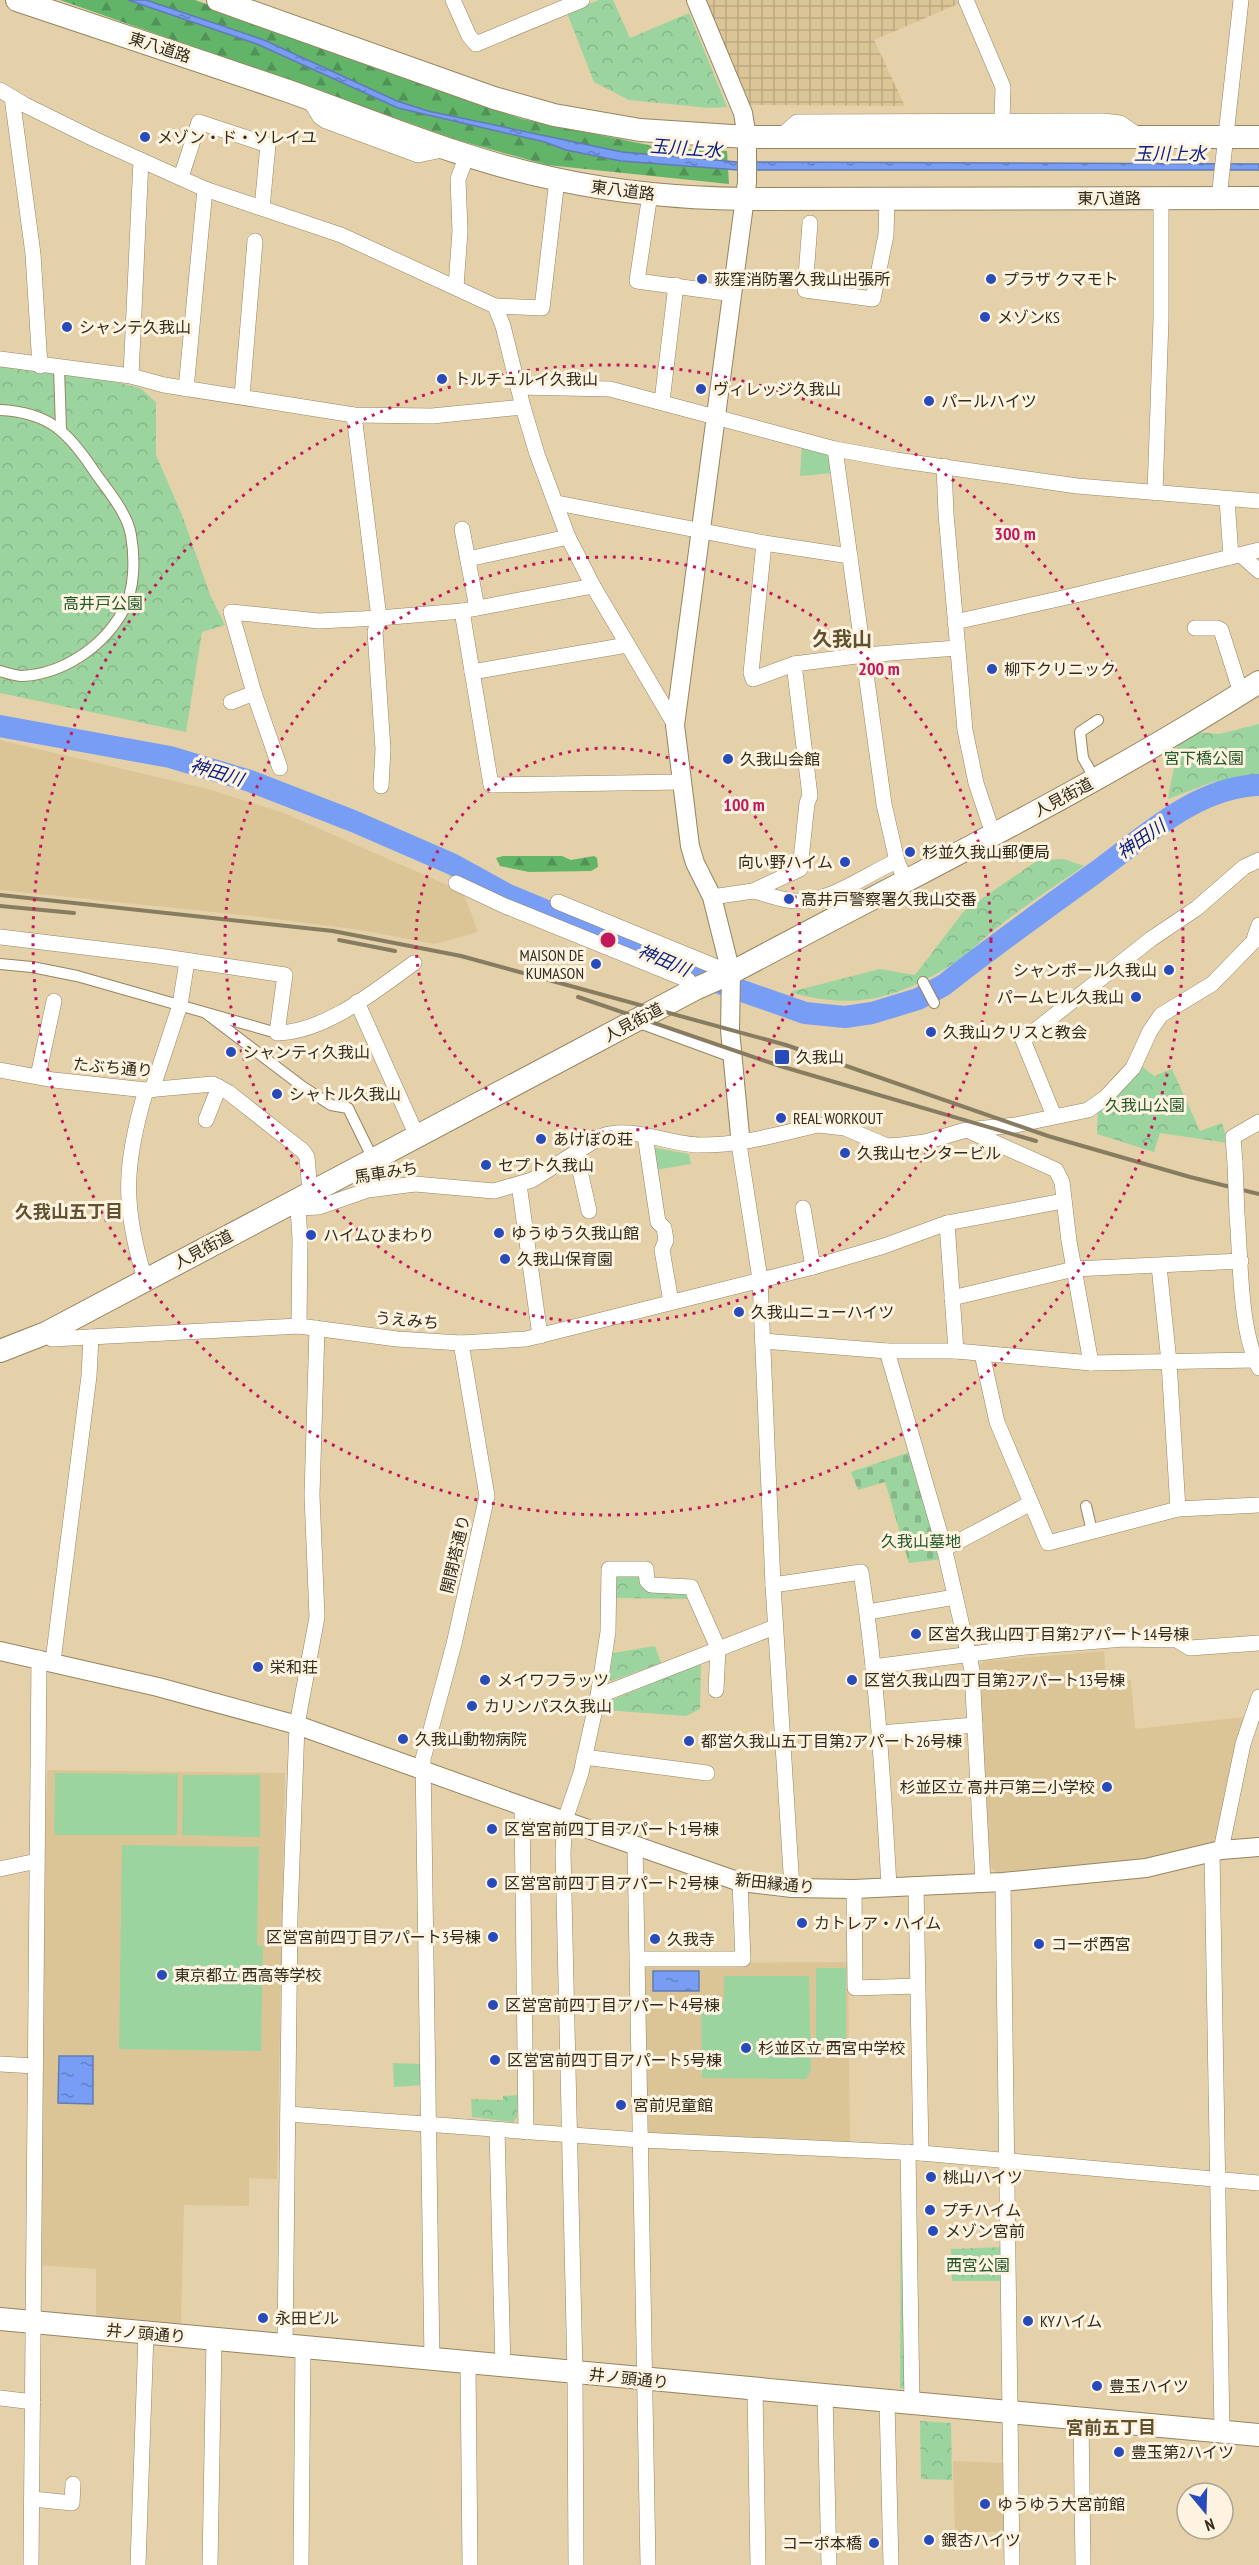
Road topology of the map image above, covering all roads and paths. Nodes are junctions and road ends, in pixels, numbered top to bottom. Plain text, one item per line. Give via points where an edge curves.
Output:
1 (17, 0) edge
2 (218, 0) edge
3 (453, 0) edge
4 (582, 0) edge
5 (696, 0) edge
6 (966, 0) edge
7 (1241, 0) edge
8 (6, 94) edge
9 (1002, 120) junction
10 (781, 136) junction
11 (1139, 136) junction
12 (747, 137) junction
13 (1259, 137) edge
14 (1225, 142) junction
15 (457, 152) junction
16 (141, 160) junction
17 (181, 177) junction
18 (557, 180) junction
19 (205, 189) junction
20 (650, 194) junction
21 (1219, 198) junction
22 (1259, 198) edge
23 (745, 199) junction
24 (886, 199) junction
25 (1156, 199) junction
26 (262, 208) junction
27 (810, 223) dead end
28 (255, 241) dead end
29 (676, 285) junction
30 (456, 287) junction
31 (733, 294) junction
32 (495, 306) junction
33 (0, 359) edge
34 (40, 366) junction
35 (59, 368) junction
36 (131, 376) junction
37 (518, 387) junction
38 (186, 389) junction
39 (242, 396) junction
40 (662, 401) junction
41 (523, 407) junction
42 (0, 410) edge
43 (354, 415) junction
44 (716, 417) junction
45 (61, 429) junction
46 (835, 449) junction
47 (944, 466) junction
48 (1155, 493) junction
49 (1227, 499) junction
50 (1259, 501) edge
51 (557, 503) junction
52 (462, 529) dead end
53 (701, 531) junction
54 (568, 537) junction
55 (764, 543) junction
56 (1259, 550) edge
57 (850, 556) junction
58 (1236, 556) junction
59 (468, 559) junction
60 (1259, 571) edge
61 (593, 586) junction
62 (470, 610) junction
63 (379, 618) junction
64 (955, 622) junction
65 (1195, 628) dead end
66 (627, 645) junction
67 (957, 648) junction
68 (864, 656) junction
69 (794, 664) junction
70 (0, 671) edge
71 (472, 672) junction
72 (1250, 687) edge
73 (255, 693) junction
74 (231, 702) dead end
75 (1098, 720) dead end
76 (675, 725) junction
77 (280, 768) dead end
78 (1095, 779) junction
79 (682, 782) junction
80 (381, 786) dead end
81 (993, 834) junction
82 (1259, 860) edge
83 (901, 870) junction
84 (456, 883) dead end
85 (753, 891) junction
86 (712, 897) junction
87 (558, 902) dead end
88 (1259, 925) edge
89 (0, 937) edge
90 (187, 961) junction
91 (414, 963) dead end
92 (0, 964) edge
93 (923, 982) dead end
94 (724, 987) junction
95 (54, 1001) dead end
96 (357, 1002) junction
97 (934, 1003) dead end
98 (180, 1005) junction
99 (205, 1012) junction
100 (634, 1022) junction
101 (277, 1033) junction
102 (732, 1057) junction
103 (0, 1070) edge
104 (38, 1076) junction
105 (219, 1087) junction
106 (149, 1090) junction
107 (1054, 1116) junction
108 (206, 1120) dead end
109 (1259, 1122) edge
110 (966, 1130) junction
111 (417, 1136) junction
112 (645, 1136) junction
113 (739, 1144) junction
114 (576, 1153) junction
115 (373, 1159) junction
116 (519, 1184) junction
117 (1063, 1201) junction
118 (298, 1202) junction
119 (803, 1208) dead end
120 (589, 1211) dead end
121 (947, 1223) junction
122 (1241, 1261) junction
123 (1159, 1266) junction
124 (813, 1267) junction
125 (1074, 1269) junction
126 (145, 1279) junction
127 (760, 1279) junction
128 (952, 1298) junction
129 (671, 1302) junction
130 (299, 1326) junction
131 (317, 1328) junction
132 (46, 1333) junction
133 (540, 1336) junction
134 (91, 1337) junction
135 (763, 1341) junction
136 (461, 1342) junction
137 (0, 1351) edge
138 (887, 1351) junction
139 (956, 1351) junction
140 (982, 1354) junction
141 (1168, 1362) junction
142 (1091, 1363) junction
143 (1258, 1364) edge
144 (1031, 1503) junction
145 (1259, 1505) edge
146 (1086, 1506) dead end
147 (1178, 1509) junction
148 (1092, 1531) junction
149 (944, 1549) junction
150 (773, 1585) junction
151 (955, 1597) junction
152 (868, 1612) junction
153 (775, 1628) junction
154 (1259, 1643) edge
155 (718, 1648) junction
156 (0, 1651) edge
157 (969, 1654) junction
158 (46, 1660) junction
159 (873, 1667) junction
160 (716, 1690) dead end
161 (598, 1696) junction
162 (1259, 1697) edge
163 (297, 1725) junction
164 (975, 1725) junction
165 (880, 1733) junction
166 (584, 1757) junction
167 (424, 1771) junction
168 (707, 1773) dead end
169 (522, 1806) junction
170 (565, 1820) junction
171 (635, 1845) junction
172 (1259, 1847) edge
173 (1217, 1851) junction
174 (38, 1861) junction
175 (0, 1869) edge
176 (740, 1882) junction
177 (1003, 1882) junction
178 (983, 1883) junction
179 (890, 1886) junction
180 (916, 1886) junction
181 (792, 1888) junction
182 (854, 1889) junction
183 (638, 1959) junction
184 (917, 1986) junction
185 (0, 2064) edge
186 (35, 2066) junction
187 (288, 2114) junction
188 (428, 2125) junction
189 (497, 2130) junction
190 (526, 2132) junction
191 (570, 2135) junction
192 (641, 2140) junction
193 (914, 2153) junction
194 (1006, 2162) junction
195 (1219, 2180) junction
196 (1259, 2183) edge
197 (0, 2319) edge
198 (32, 2323) junction
199 (146, 2334) junction
200 (214, 2340) junction
201 (294, 2347) junction
202 (432, 2360) junction
203 (468, 2364) junction
204 (503, 2367) junction
205 (575, 2373) junction
206 (645, 2380) junction
207 (755, 2390) junction
208 (825, 2395) junction
209 (0, 2398) edge
210 (887, 2401) junction
211 (33, 2402) junction
212 (912, 2403) junction
213 (1011, 2413) junction
214 (1081, 2418) junction
215 (1222, 2432) junction
216 (1259, 2435) edge
217 (73, 2484) dead end
218 (32, 2499) junction
219 (31, 2565) edge
220 (138, 2565) edge
221 (210, 2565) edge
222 (301, 2565) edge
223 (470, 2565) edge
224 (576, 2565) edge
225 (648, 2565) edge
226 (758, 2565) edge
227 (829, 2565) edge
228 (891, 2565) edge
229 (1012, 2565) edge
230 (1083, 2565) edge

1 - 15 main road, 東八道路
2 - 12 main road via 537,111 640,130
3 - 4 street via 476,44
5 - 12 street via 743,113
6 - 9 street via 1003,87
7 - 14 street
8 - 16 street
8 - 34 street via 33,254
9 - 10 street via 797,122
9 - 11 street via 1115,122
10 - 11 main road
10 - 12 main road
11 - 14 main road
12 - 23 street
13 - 14 main road
14 - 21 street
15 - 18 main road, 東八道路
15 - 30 street via 460,231
16 - 17 street
16 - 36 street
17 - 19 street
17 - 26 street via 199,122 268,145
18 - 20 main road, 東八道路
18 - 32 street via 542,308
19 - 26 street
19 - 38 street
20 - 23 main road, 東八道路
20 - 29 street via 637,280
21 - 22 main road, 東八道路
21 - 25 main road, 東八道路
23 - 24 main road, 東八道路
23 - 31 street
24 - 25 main road, 東八道路
24 - 27 street via 886,235 873,299 805,290
25 - 48 street via 1161,206 1161,290
26 - 30 street via 341,235
28 - 39 street
29 - 31 street
29 - 40 street
30 - 32 street
31 - 44 street
32 - 37 street
33 - 34 street
34 - 35 street
35 - 36 street
35 - 45 street
36 - 38 street
37 - 40 street via 610,389
37 - 41 street
38 - 39 street
39 - 43 street
40 - 44 street
41 - 43 street via 432,416
41 - 51 street
42 - 45 street via 44,418
43 - 63 street
44 - 46 street
44 - 53 street
45 - 70 street via 76,443 131,532 130,588 123,611 92,648 69,664 21,676
46 - 47 street
46 - 57 street
47 - 48 street
47 - 64 street
48 - 49 street
49 - 50 street
49 - 58 street
51 - 53 street
51 - 54 street
52 - 59 street
53 - 55 street
53 - 76 street
54 - 59 street
54 - 61 street
55 - 57 street
55 - 69 street via 751,673 753,679
56 - 58 street
57 - 68 street
58 - 60 street
58 - 64 street
59 - 62 street
61 - 62 street
61 - 66 street
62 - 63 street
62 - 71 street
63 - 73 street via 319,621 231,612
63 - 80 street via 375,632
64 - 67 street
65 - 72 street via 1221,630
66 - 71 street
66 - 76 street
67 - 68 street
67 - 81 street via 964,730
68 - 69 street
68 - 83 street via 884,804
69 - 85 street via 810,796 800,869
71 - 79 street via 491,785
72 - 78 main road, 人見街道
73 - 74 street
73 - 77 street
75 - 78 street via 1080,732 1083,758
76 - 79 street
78 - 81 main road, 人見街道
79 - 86 street via 690,846
81 - 83 main road, 人見街道
82 - 107 street via 1244,867 1197,908 1023,1040
83 - 85 street via 871,872 833,894 794,901
83 - 94 main road, 人見街道
84 - 94 street via 688,980
85 - 86 street
86 - 94 street
87 - 94 street
88 - 107 street via 1253,942 1212,984 1161,1015 1133,1068 1105,1098 1088,1110
89 - 90 street
90 - 98 street
90 - 101 street via 285,975
91 - 96 street
92 - 98 street via 77,976
93 - 97 street
94 - 100 main road, 人見街道
94 - 102 street
95 - 104 street
96 - 101 street via 294,1032
96 - 111 street
98 - 99 street
98 - 106 street
99 - 101 street
99 - 115 street via 303,1087 331,1105 348,1108
100 - 102 street
100 - 111 main road, 人見街道
102 - 113 street
103 - 104 street, たぶち通り
104 - 106 street, たぶち通り
105 - 106 street, たぶち通り via 202,1083
105 - 108 street
105 - 118 street via 303,1151 307,1157
106 - 126 street via 132,1137 127,1176 135,1247
107 - 110 street
109 - 122 street, bridge via 1233,1137
110 - 113 street via 925,1142 887,1146 845,1128 818,1125
110 - 117 street via 1056,1170 1062,1182
111 - 115 main road, 人見街道
112 - 113 street via 698,1145
112 - 114 street via 612,1132
112 - 129 street via 658,1222 664,1228 666,1240 662,1250
113 - 127 street
114 - 116 street
114 - 120 street
115 - 118 main road, 人見街道
116 - 118 street, 馬車みち via 494,1191 404,1185 368,1190 319,1207
116 - 133 street
117 - 121 street, うえみち
117 - 125 street
118 - 126 main road, 人見街道
118 - 130 street
119 - 124 street
121 - 124 street, うえみち
121 - 128 street
122 - 123 street
122 - 143 street via 1251,1352
123 - 125 street
123 - 141 street
124 - 127 street, うえみち
125 - 128 street
125 - 142 street
126 - 132 main road, 人見街道
127 - 129 street, うえみち
127 - 135 street
128 - 139 street
129 - 133 street, うえみち
130 - 131 street, うえみち
130 - 134 street, うえみち
131 - 136 street, うえみち via 397,1339
131 - 163 street via 312,1495 317,1617
132 - 134 street, うえみち via 52,1339
132 - 137 main road, 人見街道
133 - 136 street, うえみち via 508,1342
134 - 158 street via 89,1376
135 - 138 street
135 - 150 street
136 - 167 street, 開閉塔通り via 487,1496 423,1759
138 - 139 street
138 - 149 street
139 - 140 street
140 - 142 street
140 - 144 street via 997,1422
141 - 142 street
141 - 143 street
141 - 147 street
144 - 148 street via 1048,1543
144 - 149 street
145 - 147 street
146 - 148 street
147 - 148 street
149 - 151 street
150 - 152 street via 861,1572
150 - 153 street
151 - 152 street
151 - 157 street
152 - 159 street
153 - 155 street
153 - 181 street
154 - 157 street via 1190,1648 1177,1640 1124,1639
155 - 160 street
155 - 161 street
155 - 161 street via 691,1587 651,1585 646,1569 609,1569 608,1632
156 - 158 street, 新田縁通り
157 - 159 street
157 - 164 street
158 - 163 street, 新田縁通り
158 - 174 street
159 - 165 street
161 - 166 street
162 - 173 street via 1243,1744
163 - 167 street, 新田縁通り
163 - 187 street
164 - 165 street
164 - 178 street
165 - 179 street
166 - 168 street
166 - 170 street
167 - 169 street, 新田縁通り
167 - 188 street, 開閉塔通り
169 - 170 street, 新田縁通り
169 - 190 street
170 - 171 street, 新田縁通り
170 - 191 street
171 - 176 street, 新田縁通り
171 - 183 street
172 - 173 street, 新田縁通り
173 - 177 street, 新田縁通り via 1146,1868
173 - 195 street
174 - 175 street
174 - 186 street
176 - 181 street, 新田縁通り
176 - 183 street via 743,1959
177 - 178 street, 新田縁通り
177 - 194 street
178 - 180 street, 新田縁通り
179 - 180 street, 新田縁通り
179 - 182 street, 新田縁通り
180 - 184 street
181 - 182 street, 新田縁通り
182 - 184 street via 855,1988
183 - 192 street
184 - 193 street
185 - 186 street
186 - 198 street
187 - 188 street
187 - 201 street
188 - 189 street
188 - 202 street, 開閉塔通り
189 - 190 street
189 - 204 street
190 - 191 street
191 - 192 street
191 - 205 street
192 - 193 street
192 - 206 street
193 - 194 street
193 - 212 street
194 - 195 street
194 - 213 street
195 - 196 street
195 - 215 street
197 - 198 main road, 井ノ頭通り
198 - 199 main road, 井ノ頭通り
198 - 211 street
199 - 200 main road, 井ノ頭通り
199 - 220 street
200 - 201 main road, 井ノ頭通り
200 - 221 street
201 - 202 main road, 井ノ頭通り
201 - 222 street
202 - 203 main road, 井ノ頭通り
203 - 204 main road, 井ノ頭通り
203 - 223 street
204 - 205 main road, 井ノ頭通り
205 - 206 main road, 井ノ頭通り
205 - 224 street
206 - 207 main road, 井ノ頭通り
206 - 225 street
207 - 208 main road, 井ノ頭通り
207 - 226 street
208 - 210 main road, 井ノ頭通り
208 - 227 street
209 - 211 street
210 - 212 main road, 井ノ頭通り
210 - 228 street
211 - 218 street
212 - 213 main road, 井ノ頭通り
213 - 214 main road, 井ノ頭通り
213 - 229 street
214 - 215 main road, 井ノ頭通り
214 - 230 street
215 - 216 main road, 井ノ頭通り
217 - 218 street via 72,2504
218 - 219 street

